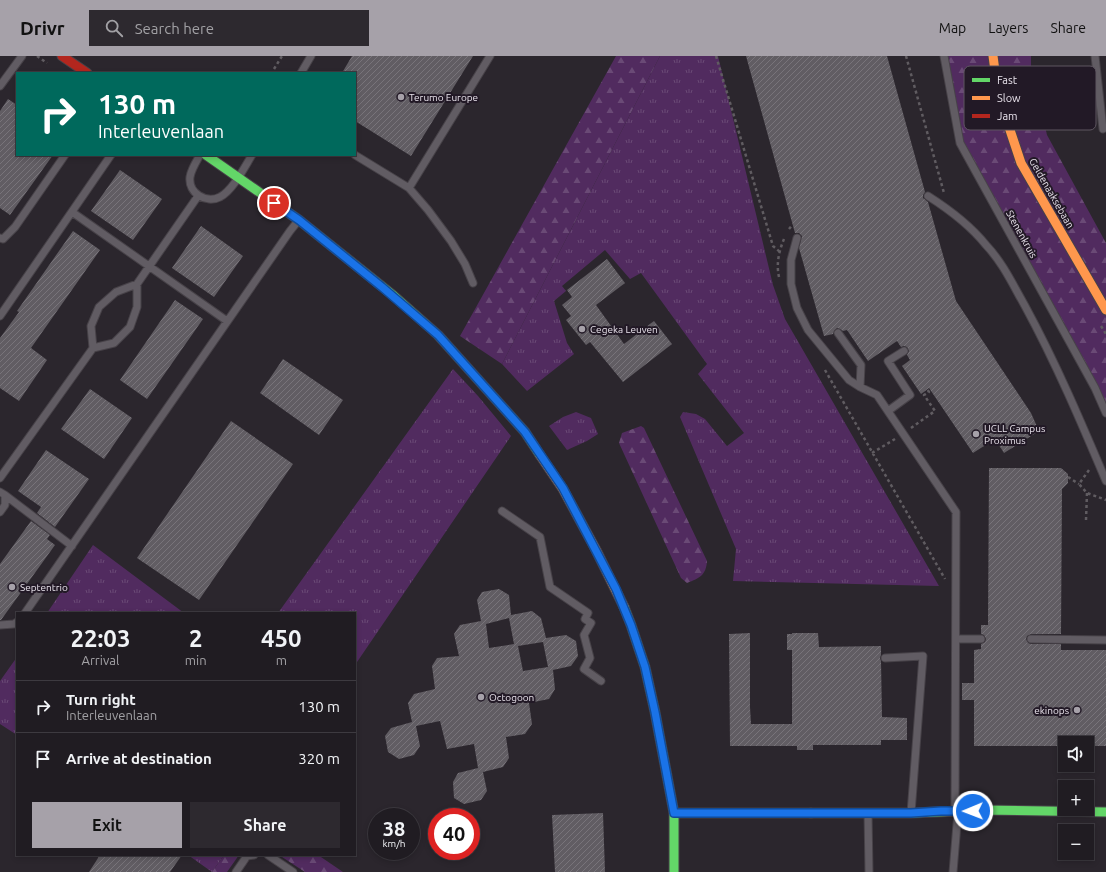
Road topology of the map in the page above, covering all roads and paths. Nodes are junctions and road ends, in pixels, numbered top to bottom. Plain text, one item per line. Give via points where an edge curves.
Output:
1 (22, 56) edge
2 (62, 56) edge
3 (282, 56) edge
4 (312, 56) edge
5 (490, 56) edge
6 (716, 56) edge
7 (906, 56) edge
8 (944, 56) edge
9 (993, 56) edge
10 (1095, 56) edge
11 (994, 66) edge
12 (274, 69) dead end
13 (86, 72) edge
14 (302, 72) edge
15 (0, 86) edge
16 (1103, 129) dead end
17 (1010, 130) edge
18 (64, 156) edge
19 (110, 156) edge
20 (199, 156) edge
21 (207, 156) edge
22 (251, 156) edge
23 (356, 156) edge
24 (238, 177) junction
25 (409, 188) junction
26 (198, 196) junction
27 (928, 196) dead end
28 (948, 209) junction
29 (72, 212) junction
30 (299, 220) junction
31 (793, 224) dead end
32 (0, 238) edge
33 (797, 238) dead end
34 (779, 252) junction
35 (791, 260) junction
36 (149, 266) junction
37 (780, 281) dead end
38 (473, 283) dead end
39 (136, 284) junction
40 (1106, 310) edge
41 (0, 316) edge
42 (227, 321) junction
43 (838, 333) dead end
44 (93, 348) junction
45 (904, 351) dead end
46 (823, 367) dead end
47 (860, 387) junction
48 (888, 411) junction
49 (1106, 413) edge
50 (1097, 459) junction
51 (1068, 477) dead end
52 (0, 478) edge
53 (1106, 481) edge
54 (1079, 484) junction
55 (1087, 493) junction
56 (3, 494) edge
57 (1106, 500) edge
58 (502, 511) dead end
59 (0, 512) edge
60 (1086, 520) dead end
61 (72, 546) junction
62 (945, 579) dead end
63 (26, 612) edge
64 (16, 623) edge
65 (0, 625) edge
66 (956, 639) junction
67 (981, 639) dead end
68 (1031, 640) dead end
69 (1106, 640) edge
70 (885, 658) dead end
71 (601, 681) dead end
72 (957, 811) junction
73 (1106, 812) edge
74 (674, 813) junction
75 (868, 813) junction
76 (911, 813) junction
77 (247, 856) edge
78 (269, 856) edge
79 (236, 872) edge
80 (293, 872) edge
81 (674, 872) edge
82 (869, 872) edge
83 (953, 872) edge

1 - 15 lane
2 - 13 street
3 - 12 path
4 - 14 lane
5 - 25 lane
6 - 34 path via 773,246
7 - 28 path
8 - 49 lane, Stenenkruis via 960,143 1096,388
9 - 11 street, Geldenaaksebaan
10 - 16 lane
17 - 40 street, Geldenaaksebaan via 1021,163
18 - 32 lane via 15,227 3,239
19 - 29 lane
20 - 26 lane via 190,178 191,188
21 - 24 street
22 - 24 lane
23 - 25 lane
24 - 26 lane via 219,197 208,200
24 - 30 street
25 - 38 lane via 451,241
26 - 36 lane
27 - 28 lane
28 - 50 lane via 987,245 1002,264 1040,333
29 - 36 lane
29 - 41 lane
30 - 42 lane
30 - 74 street via 394,296 438,335 525,432 563,488 616,589 631,625 645,667
31 - 34 path
33 - 35 lane
34 - 35 path
34 - 37 path via 777,261
35 - 47 lane via 792,284 798,308 808,330 840,371
36 - 39 lane
36 - 42 lane
39 - 44 lane via 116,292 99,307 91,326
39 - 44 lane via 137,307 130,328 114,343
42 - 61 lane
43 - 47 lane via 861,365
44 - 52 lane
45 - 48 lane via 888,361 910,395
46 - 62 path
47 - 48 lane via 877,395
48 - 66 lane via 956,512
50 - 53 lane
50 - 54 path
51 - 54 path
54 - 55 path
55 - 57 path
55 - 60 path
56 - 59 lane via 5,505
56 - 61 lane
58 - 71 lane via 540,537 550,587 588,613 585,619 591,623 584,635 590,658 584,669
61 - 63 lane
64 - 65 lane
66 - 67 lane
66 - 72 lane
68 - 69 lane
70 - 76 lane via 923,656
72 - 73 street
72 - 76 street
72 - 83 lane
74 - 75 street
74 - 81 street
75 - 76 street
75 - 82 lane
77 - 79 lane
78 - 80 lane

